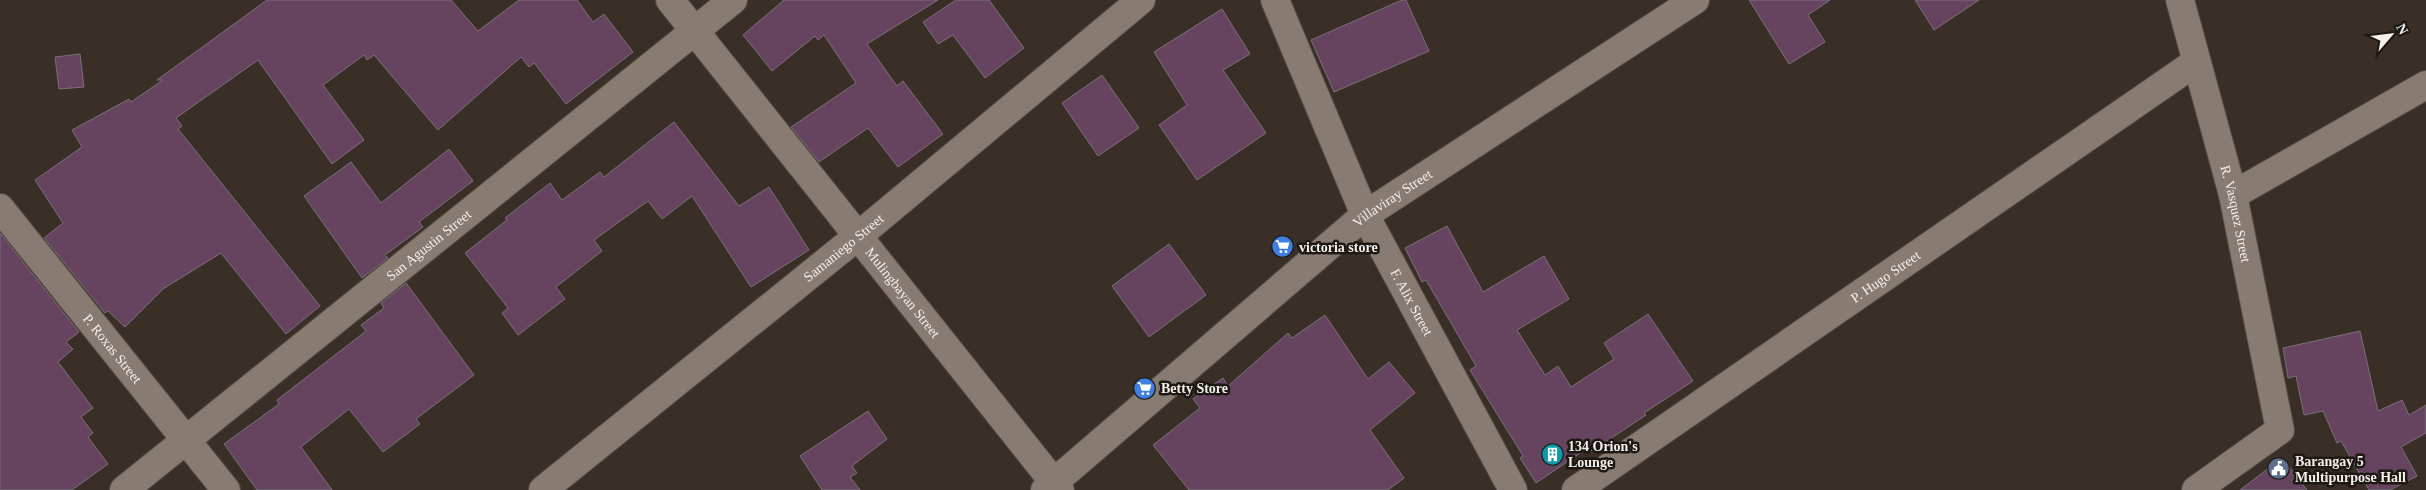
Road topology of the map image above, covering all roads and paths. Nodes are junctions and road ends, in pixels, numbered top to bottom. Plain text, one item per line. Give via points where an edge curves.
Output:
1 (670, 0) edge
2 (733, 0) edge
3 (1140, 0) edge
4 (1276, 0) edge
5 (1695, 0) edge
6 (2180, 0) edge
7 (696, 31) junction
8 (2196, 62) junction
9 (2426, 85) edge
10 (2233, 195) junction
11 (0, 208) edge
12 (1365, 215) junction
13 (858, 236) junction
14 (185, 440) junction
15 (1053, 488) edge
16 (124, 490) edge
17 (226, 490) edge
18 (542, 490) edge
19 (1513, 490) edge
20 (1576, 490) edge
21 (2196, 490) edge

1 - 7 street, Mulingbayan Street
2 - 7 street, San Agustin Street
3 - 13 street, Samaniego Street
4 - 12 street, F. Alix Street
5 - 12 street, Villaviray Street
6 - 8 street, R. Vasquez Street
7 - 13 street, Mulingbayan Street
7 - 14 street, San Agustin Street
8 - 10 street, R. Vasquez Street
8 - 20 street, P. Hugo Street
9 - 10 street
10 - 21 street, R. Vasquez Street via 2280,430
11 - 14 street, P. Roxas Street
12 - 15 street, Villaviray Street
12 - 19 street, F. Alix Street
13 - 15 street, Mulingbayan Street
13 - 18 street, Samaniego Street
14 - 16 street, San Agustin Street
14 - 17 street, P. Roxas Street

